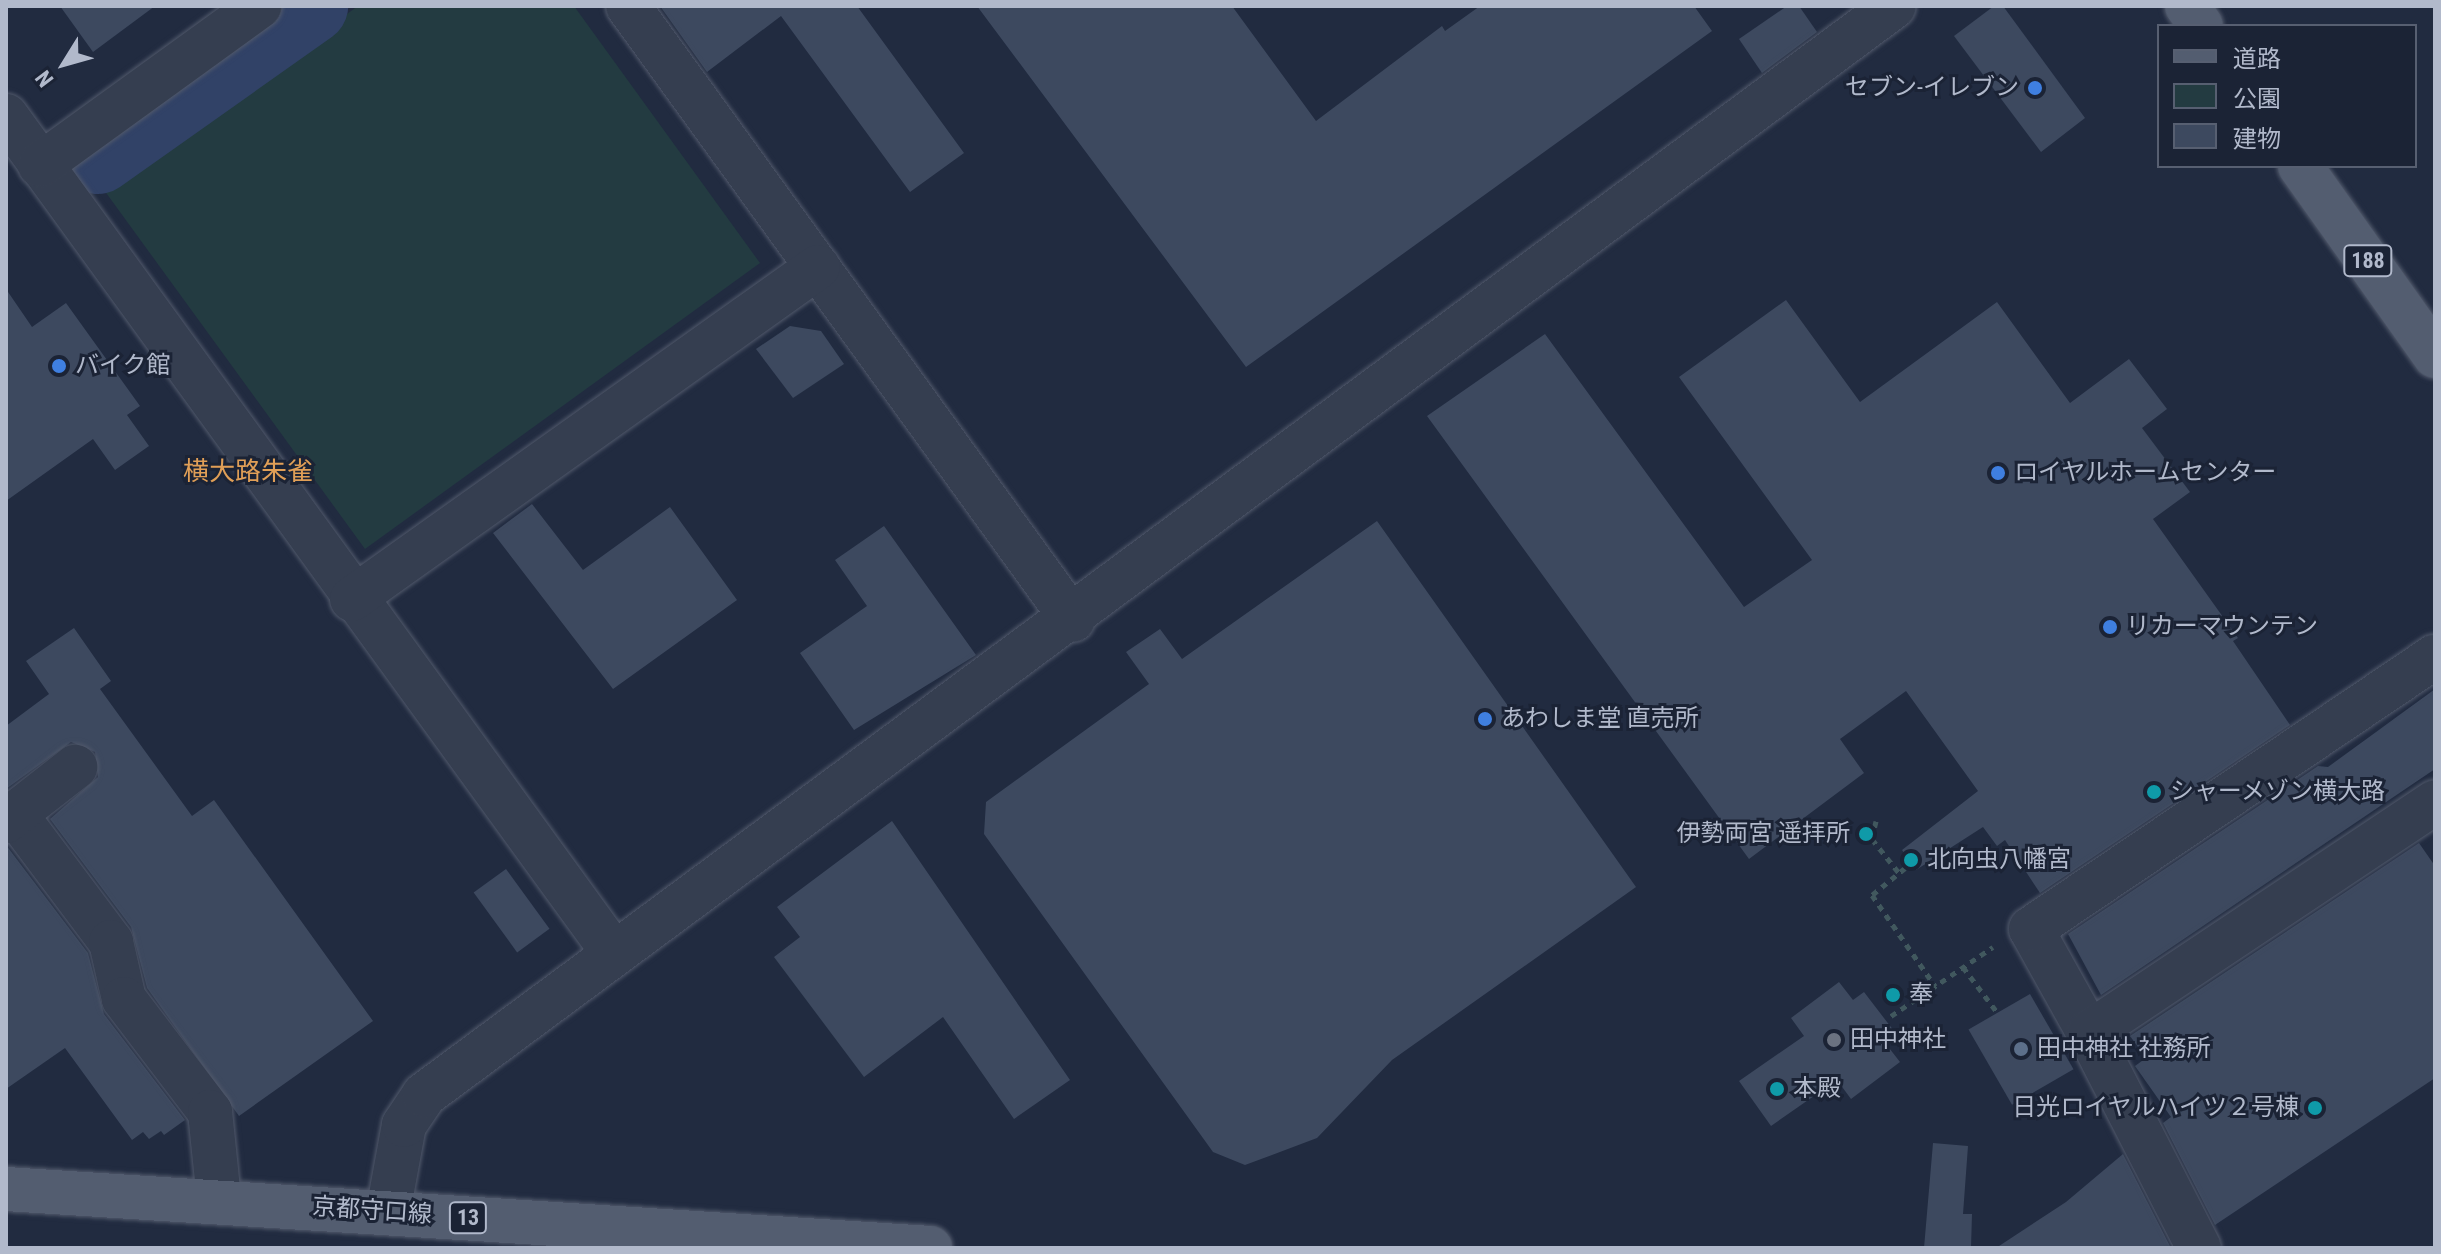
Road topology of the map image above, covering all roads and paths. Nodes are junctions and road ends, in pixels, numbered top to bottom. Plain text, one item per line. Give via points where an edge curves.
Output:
1 (260, 6) edge
2 (628, 6) edge
3 (1894, 6) edge
4 (2187, 6) edge
5 (2200, 24) edge
6 (6, 116) edge
7 (40, 165) junction
8 (2301, 168) edge
9 (818, 267) junction
10 (2435, 356) edge
11 (352, 599) junction
12 (1073, 620) junction
13 (2435, 657) edge
14 (75, 767) dead end
15 (2435, 802) edge
16 (11, 818) edge
17 (1876, 821) dead end
18 (2031, 929) junction
19 (613, 952) junction
20 (1963, 967) junction
21 (1935, 986) junction
22 (1997, 1012) dead end
23 (1891, 1016) dead end
24 (2089, 1033) junction
25 (6, 1189) edge
26 (219, 1199) junction
27 (388, 1212) junction
28 (930, 1248) edge
29 (2199, 1248) edge

1 - 7 street
2 - 9 street
3 - 12 street
4 - 5 main road
6 - 7 street
7 - 11 street
8 - 10 main road, 188
9 - 11 street
9 - 12 street
11 - 19 street
12 - 19 street
13 - 18 street
14 - 16 street
15 - 24 street
16 - 26 street via 111,942 124,999 210,1112
17 - 21 path via 1872,839 1902,870 1872,895
18 - 20 path via 2010,935
18 - 24 street
19 - 27 street via 424,1095 404,1125
20 - 21 path
20 - 22 path
21 - 23 path
24 - 29 street
25 - 26 main road, 京都守口線 / 13
26 - 27 main road, 京都守口線 / 13
27 - 28 main road, 京都守口線 / 13

